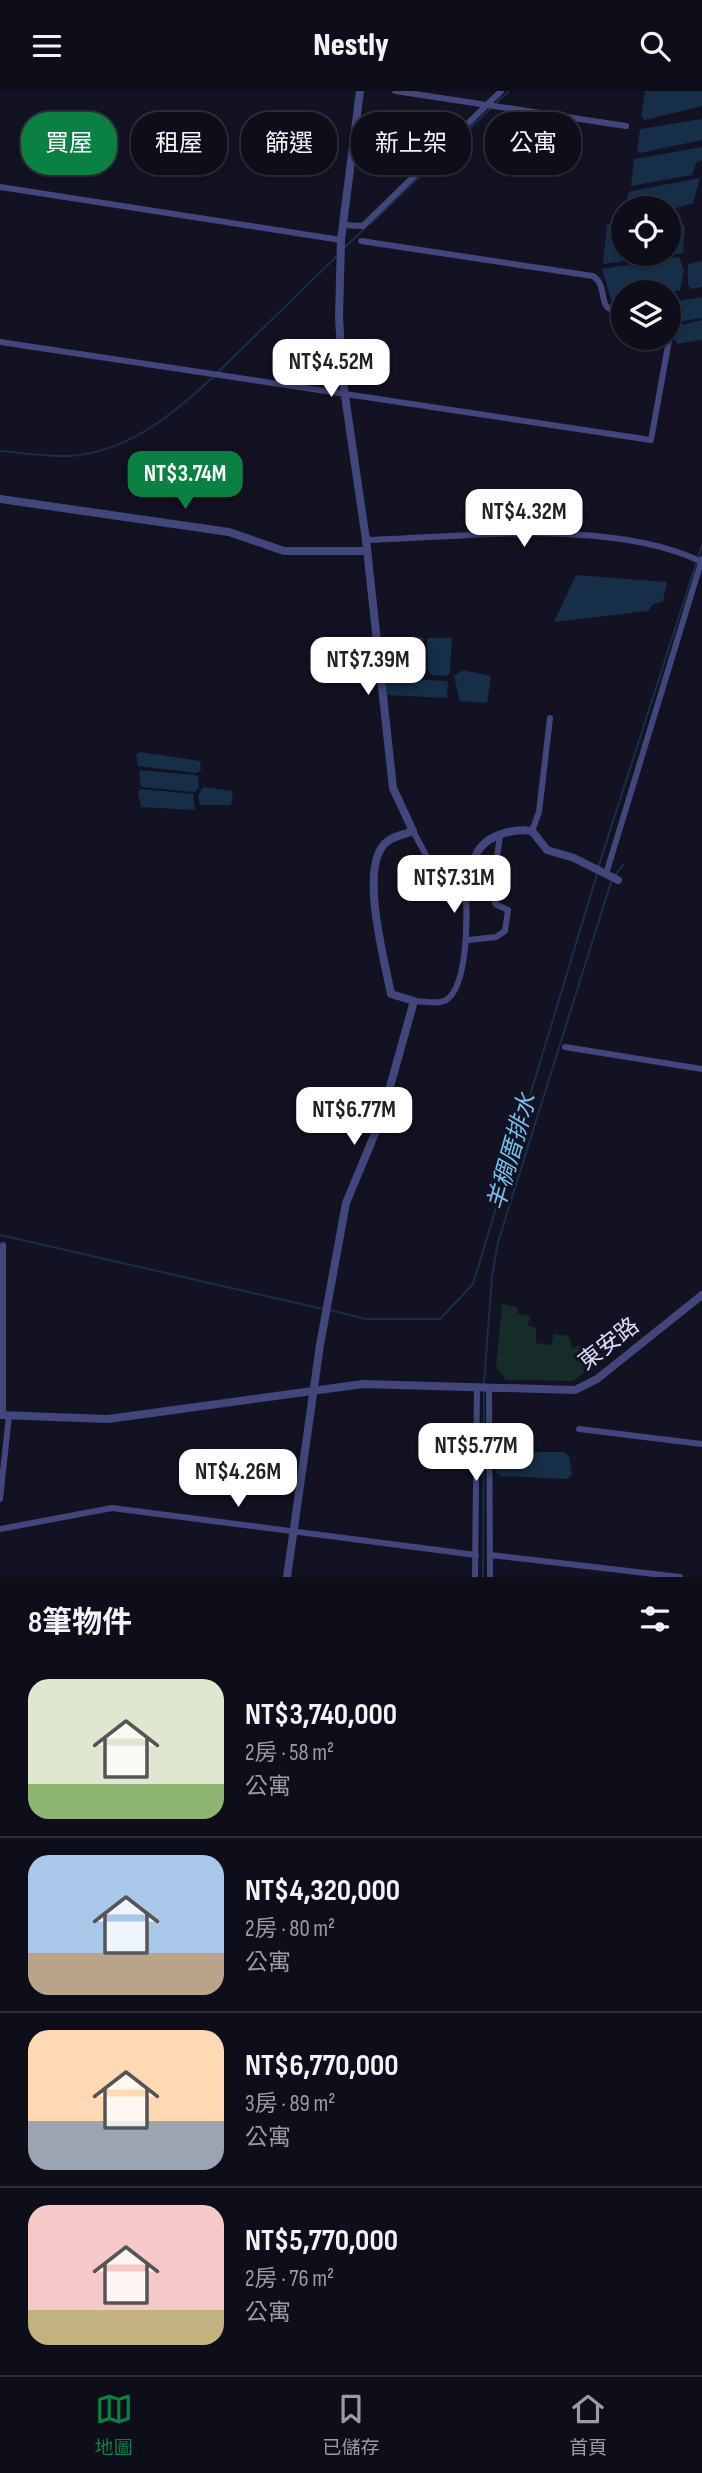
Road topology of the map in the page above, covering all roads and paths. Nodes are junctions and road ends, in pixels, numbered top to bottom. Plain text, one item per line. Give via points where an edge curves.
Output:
1 (360, 91) edge
2 (395, 91) edge
3 (501, 91) edge
4 (490, 106) junction
5 (626, 126) dead end
6 (0, 187) edge
7 (342, 225) junction
8 (361, 241) dead end
9 (341, 247) junction
10 (611, 311) edge
11 (0, 342) edge
12 (667, 350) edge
13 (345, 394) junction
14 (0, 499) edge
15 (366, 540) junction
16 (366, 551) junction
17 (701, 561) edge
18 (550, 718) dead end
19 (413, 831) junction
20 (532, 831) junction
21 (500, 835) junction
22 (606, 874) junction
23 (618, 880) dead end
24 (465, 890) junction
25 (468, 940) junction
26 (414, 1001) junction
27 (565, 1047) dead end
28 (702, 1069) edge
29 (3, 1245) dead end
30 (702, 1295) edge
31 (483, 1388) junction
32 (314, 1390) junction
33 (4, 1416) edge
34 (579, 1429) dead end
35 (702, 1444) edge
36 (0, 1499) edge
37 (0, 1529) edge
38 (294, 1530) junction
39 (476, 1555) junction
40 (490, 1555) junction
41 (288, 1577) edge
42 (475, 1577) edge
43 (490, 1577) edge
44 (680, 1577) edge

1 - 7 street
2 - 4 street
3 - 4 street
4 - 5 street
4 - 7 street via 363,226
6 - 9 street
7 - 9 street
8 - 10 street via 593,276 599,280
9 - 13 street via 339,318
11 - 13 street
12 - 13 street via 651,440
13 - 15 street
14 - 16 street via 229,532 284,551
15 - 16 street
15 - 17 street via 560,536 637,541
16 - 19 street via 393,787
17 - 22 street
18 - 20 street via 540,812
19 - 24 street via 441,883
19 - 26 street via 388,840 374,863 375,905 391,994
20 - 21 street via 519,829
20 - 22 street via 547,850
21 - 24 street via 479,848
21 - 25 street via 493,888 495,904 509,910 505,930 496,937
22 - 23 street
24 - 25 street
25 - 26 street via 449,999
26 - 32 street via 381,1119 346,1203
27 - 28 street
29 - 33 street
30 - 31 street, 東安路 via 586,1387
31 - 32 street, 東安路 via 363,1384
31 - 39 street
31 - 40 street
32 - 33 street, 東安路 via 108,1419
32 - 38 street
33 - 36 street
34 - 35 street
37 - 38 street via 112,1508
38 - 39 street
38 - 41 street
39 - 42 street
40 - 43 street
40 - 44 street

